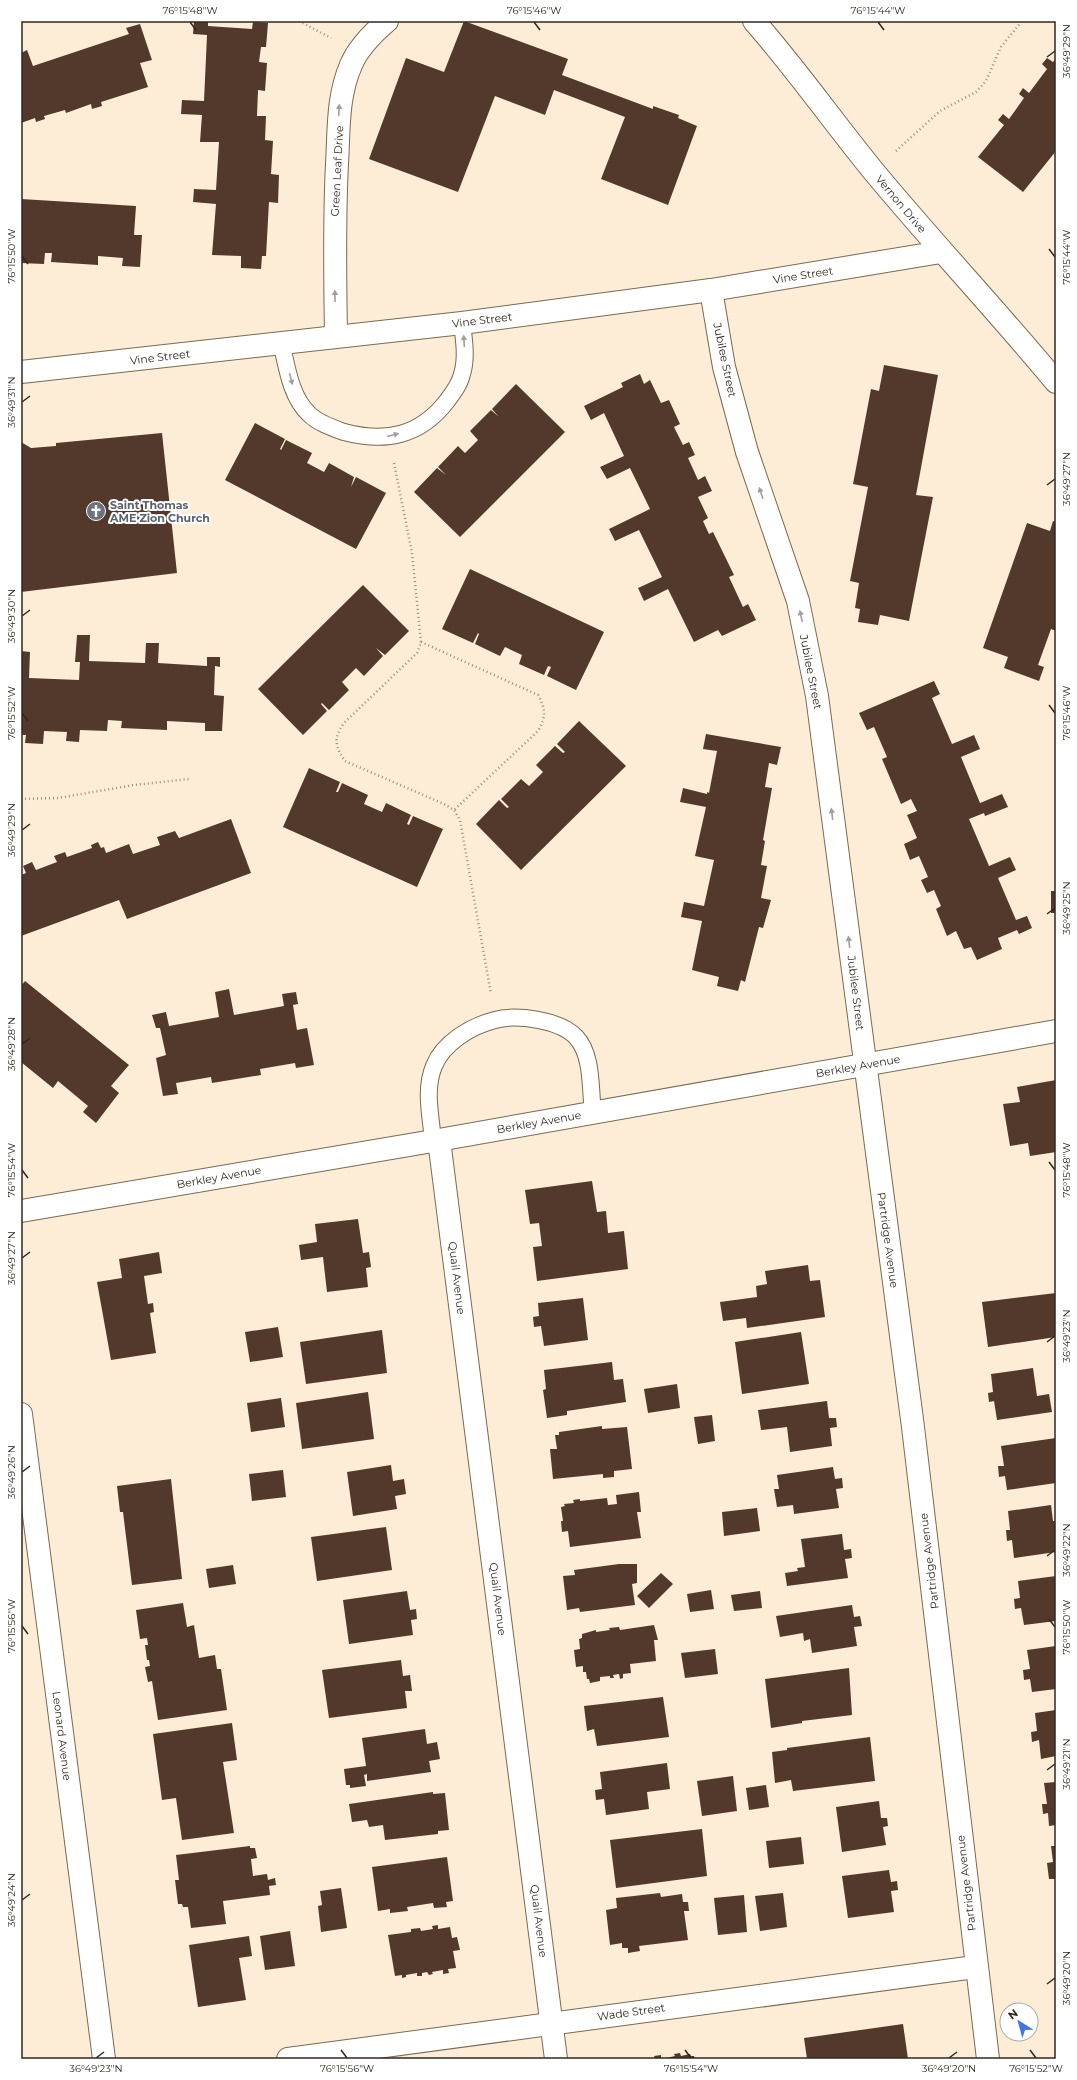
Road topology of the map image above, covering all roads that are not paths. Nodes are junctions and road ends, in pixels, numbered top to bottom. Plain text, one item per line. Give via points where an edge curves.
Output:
1 (387, 21) edge
2 (754, 21) edge
3 (941, 252) junction
4 (711, 290) junction
5 (462, 323) junction
6 (336, 335) junction
7 (282, 342) junction
8 (21, 372) edge
9 (1056, 382) edge
10 (1056, 1031) edge
11 (865, 1064) junction
12 (592, 1113) junction
13 (436, 1140) junction
14 (21, 1211) edge
15 (21, 1414) edge
16 (976, 1967) junction
17 (552, 2023) junction
18 (104, 2059) edge
19 (288, 2059) edge
20 (556, 2059) edge
21 (988, 2059) edge

6 -> 1 street, Green Leaf Drive via 334,234 340,99 358,52
2 - 3 street, Vernon Drive via 785,56
3 - 4 street, Vine Street
3 - 9 street, Vernon Drive
4 - 5 street, Vine Street
11 -> 4 street, Jubilee Street via 817,696 798,601 747,452 724,367
5 - 6 street, Vine Street
7 -> 5 lane via 294,394 309,415 331,428 365,437 388,437 417,428 437,414 455,390 462,374
6 - 7 street, Vine Street
7 - 8 street, Vine Street
10 - 11 street, Berkley Avenue
11 - 12 street, Berkley Avenue
11 - 16 street, Partridge Avenue via 913,1427
12 - 13 street, Berkley Avenue
12 - 13 lane via 587,1056 576,1037 558,1024 526,1018 495,1020 465,1033 448,1044 434,1065 427,1088
13 - 14 street, Berkley Avenue
13 - 17 street, Quail Avenue
15 - 18 street, Leonard Avenue
16 - 17 street, Wade Street
16 - 21 street, Partridge Avenue
17 - 19 street, Wade Street
17 - 20 street, Quail Avenue

